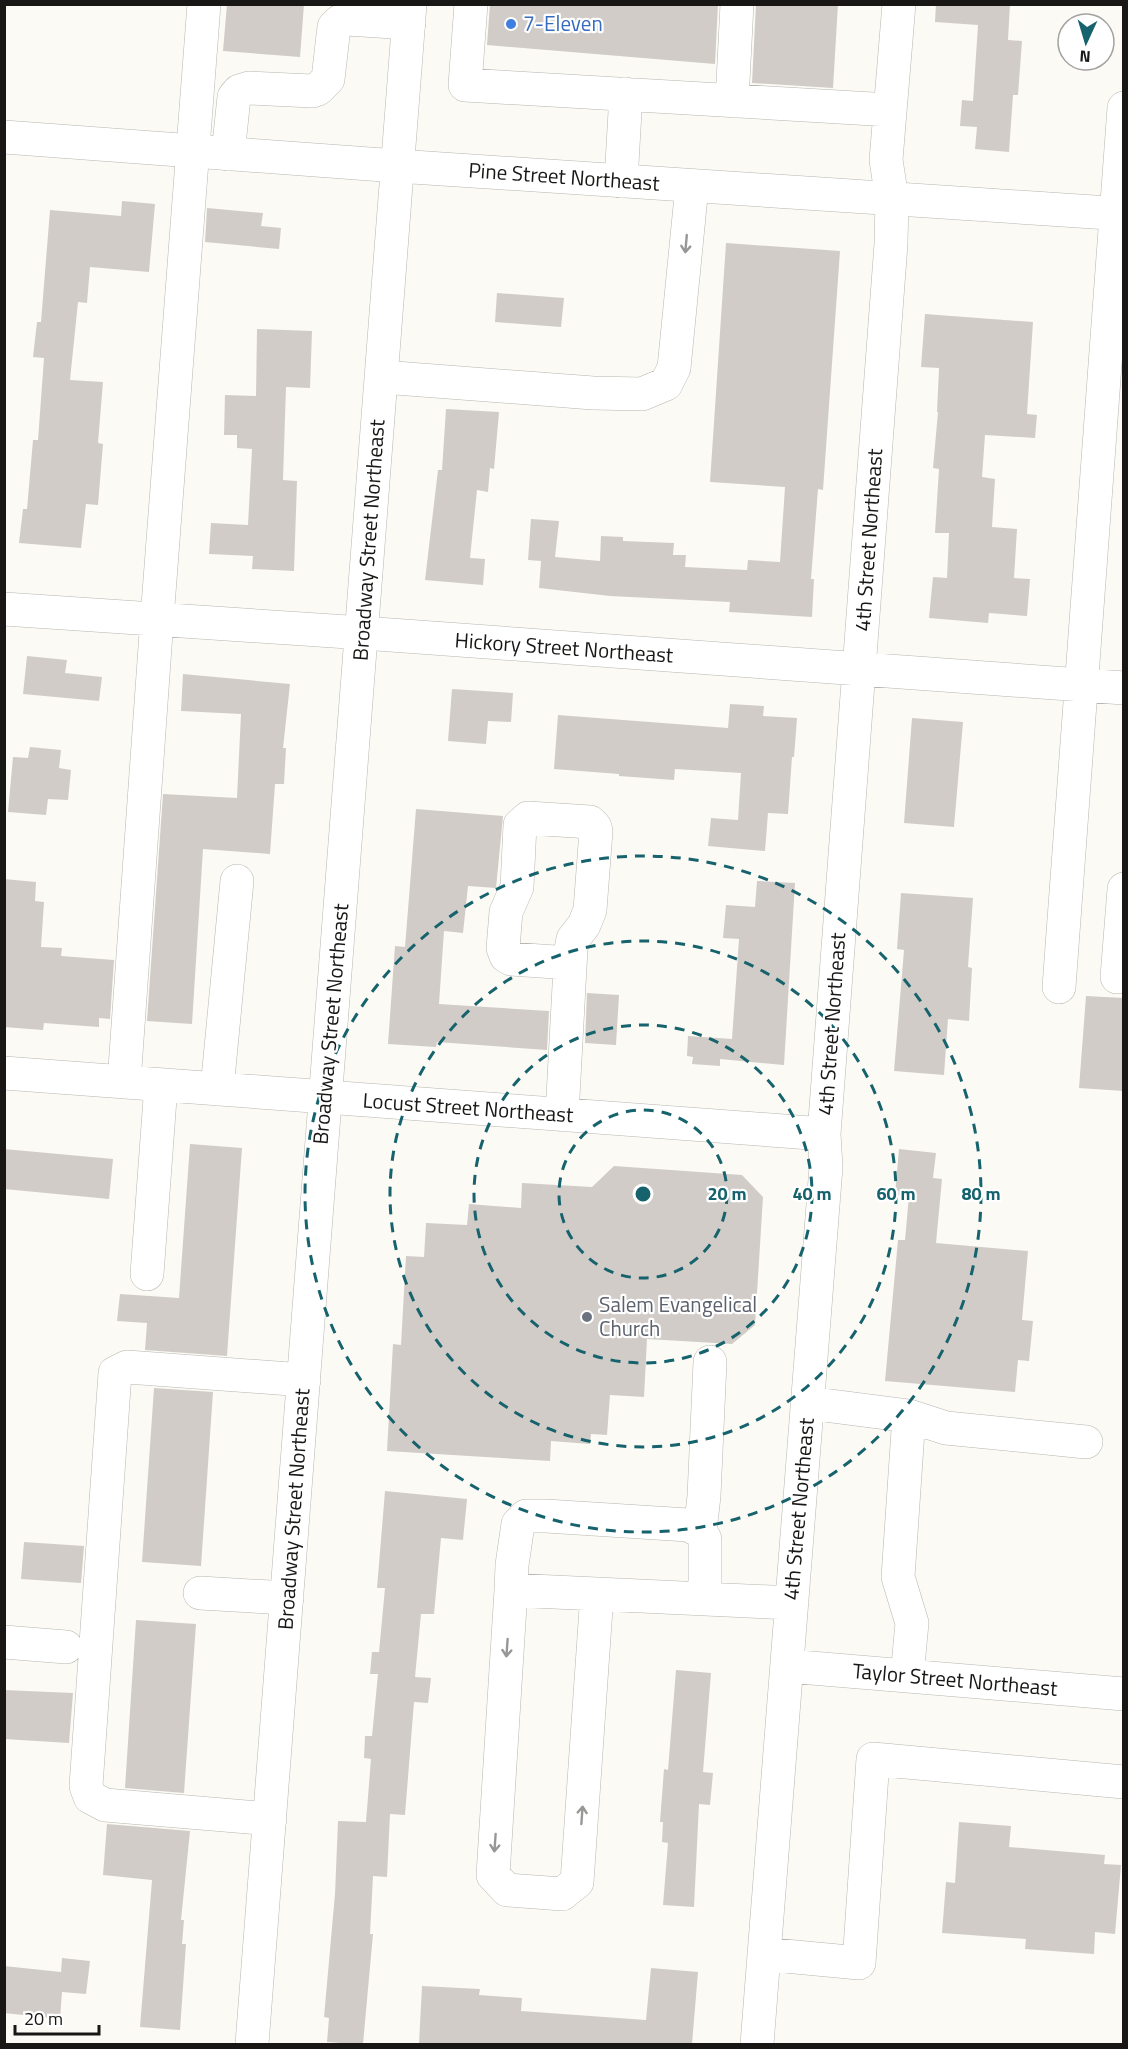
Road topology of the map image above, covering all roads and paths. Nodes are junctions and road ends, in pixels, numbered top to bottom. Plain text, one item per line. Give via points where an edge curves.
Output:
1 (204, 4) edge
2 (471, 4) edge
3 (737, 4) edge
4 (899, 4) edge
5 (410, 14) edge
6 (197, 94) junction
7 (626, 94) junction
8 (234, 97) junction
9 (732, 101) junction
10 (1124, 108) edge
11 (890, 110) junction
12 (4, 137) edge
13 (192, 151) junction
14 (228, 154) junction
15 (397, 166) junction
16 (621, 181) junction
17 (692, 186) junction
18 (892, 199) junction
19 (1120, 214) edge
20 (382, 377) junction
21 (4, 609) edge
22 (157, 620) junction
23 (363, 633) junction
24 (860, 670) junction
25 (1080, 685) junction
26 (1124, 688) edge
27 (237, 881) dead end
28 (1124, 890) edge
29 (570, 963) junction
30 (1117, 977) dead end
31 (1059, 987) dead end
32 (4, 1073) edge
33 (124, 1082) junction
34 (161, 1085) junction
35 (217, 1089) junction
36 (325, 1098) junction
37 (562, 1115) junction
38 (824, 1134) junction
39 (147, 1274) dead end
40 (710, 1362) dead end
41 (304, 1380) junction
42 (808, 1403) junction
43 (909, 1416) junction
44 (1086, 1442) dead end
45 (700, 1531) junction
46 (511, 1590) junction
47 (201, 1593) dead end
48 (597, 1594) junction
49 (287, 1598) junction
50 (705, 1599) junction
51 (792, 1603) junction
52 (4, 1642) edge
53 (66, 1647) dead end
54 (787, 1666) junction
55 (907, 1676) junction
56 (1124, 1694) edge
57 (1124, 1782) edge
58 (270, 1819) junction
59 (764, 1954) junction
60 (252, 2044) edge
61 (757, 2044) edge

1 - 6 street
2 - 7 street via 465,84
3 - 9 street
4 - 11 street, 4th Street Northeast
5 - 8 street via 340,21 334,27 328,79 318,89 249,88
5 - 15 street, Broadway Street Northeast
6 - 8 street
6 - 13 street
7 - 9 street
7 - 16 street
8 - 14 street
9 - 11 street
10 - 19 street
11 - 18 street, 4th Street Northeast via 886,160
12 - 13 street, Pine Street Northeast
13 - 14 street, Pine Street Northeast
13 - 22 street
14 - 15 street, Pine Street Northeast
15 - 16 street, Pine Street Northeast
15 - 20 street, Broadway Street Northeast
16 - 17 street, Pine Street Northeast
17 - 18 street, Pine Street Northeast
17 -> 20 street via 674,368 666,384 642,394 593,393
18 - 19 street, Pine Street Northeast
18 - 24 street, 4th Street Northeast
19 - 25 street
20 - 23 street, Broadway Street Northeast
21 - 22 street, Hickory Street Northeast
22 - 23 street, Hickory Street Northeast
22 - 33 street
23 - 24 street, Hickory Street Northeast
23 - 36 street, Broadway Street Northeast
24 - 25 street, Hickory Street Northeast
24 - 38 street, 4th Street Northeast
25 - 26 street, Hickory Street Northeast
25 - 31 street
27 - 35 street
28 - 30 street
29 - 29 street via 573,939 590,910 595,826 590,822 528,818 520,825 517,887 506,912 503,948 511,959
29 - 37 street
32 - 33 street, Locust Street Northeast
33 - 34 street, Locust Street Northeast
34 - 35 street, Locust Street Northeast
34 - 39 street
35 - 36 street, Locust Street Northeast
36 - 37 street, Locust Street Northeast
36 - 41 street, Broadway Street Northeast
37 - 38 street, Locust Street Northeast
38 - 42 street, 4th Street Northeast via 826,1167
40 - 45 street
41 - 49 street, Broadway Street Northeast
41 - 58 street via 127,1367 115,1373 86,1786 90,1797 105,1805
42 - 43 street
42 - 51 street, 4th Street Northeast
43 - 44 street via 946,1428
43 - 55 street via 898,1577 912,1623
45 - 46 street via 688,1524 526,1516 518,1524
45 - 50 street via 705,1539
46 - 48 street
46 -> 48 street via 493,1875 507,1890 562,1894 577,1882
47 - 49 street
48 - 50 street
49 - 58 street, Broadway Street Northeast
50 - 51 street
51 - 54 street, 4th Street Northeast
52 - 53 street
54 - 55 street, Taylor Street Northeast
54 - 59 street, 4th Street Northeast
55 - 56 street, Taylor Street Northeast
57 - 59 street via 873,1759 859,1963
58 - 60 street, Broadway Street Northeast
59 - 61 street, 4th Street Northeast

